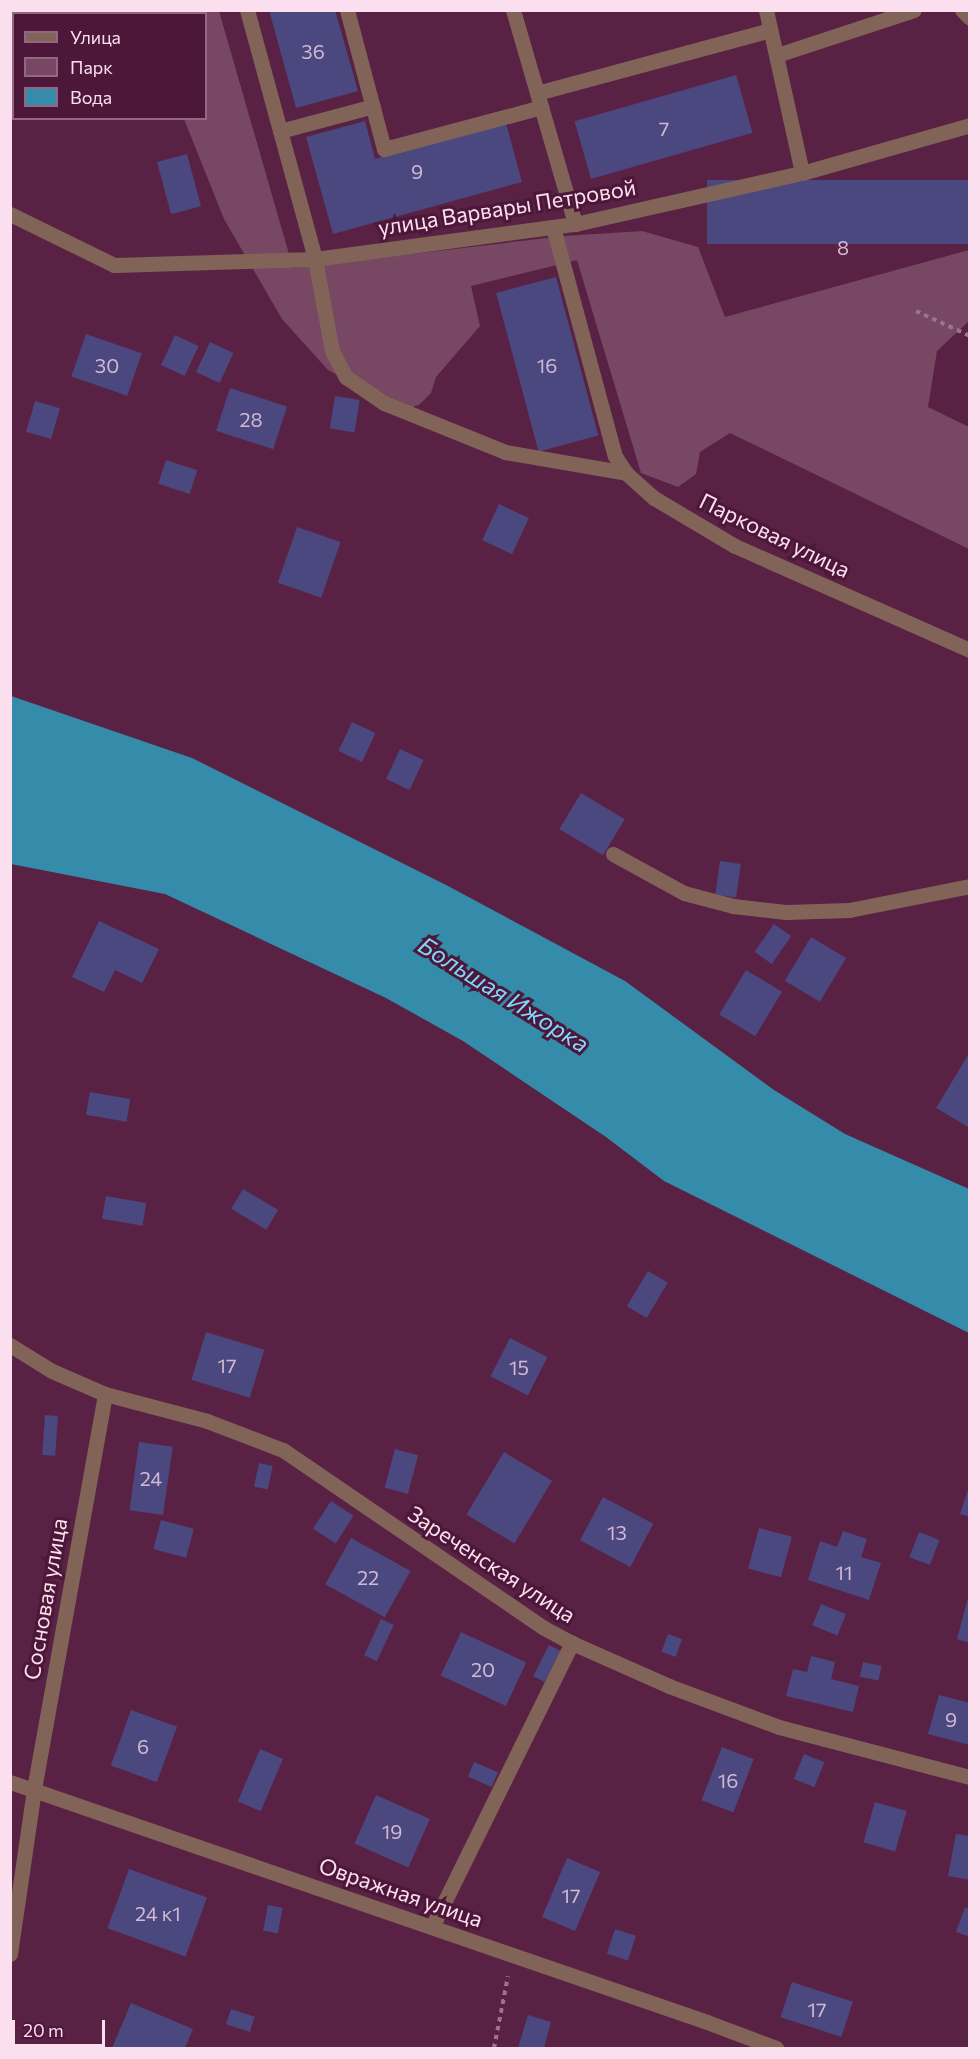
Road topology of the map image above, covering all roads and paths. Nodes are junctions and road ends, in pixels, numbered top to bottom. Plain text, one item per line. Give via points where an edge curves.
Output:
1 (247, 10) edge
2 (347, 10) edge
3 (513, 10) edge
4 (766, 10) edge
5 (914, 10) edge
6 (962, 10) edge
7 (969, 18) edge
8 (770, 30) junction
9 (777, 55) junction
10 (539, 100) junction
11 (373, 106) junction
12 (969, 125) edge
13 (280, 131) junction
14 (802, 173) junction
15 (10, 214) edge
16 (575, 224) junction
17 (553, 227) junction
18 (315, 259) junction
19 (916, 311) dead end
20 (969, 336) edge
21 (626, 473) junction
22 (969, 650) edge
23 (613, 854) dead end
24 (969, 886) edge
25 (10, 1344) edge
26 (105, 1394) junction
27 (572, 1643) junction
28 (969, 1777) edge
29 (10, 1782) edge
30 (34, 1789) junction
31 (432, 1927) junction
32 (10, 1954) edge
33 (512, 1954) junction
34 (494, 2049) edge
35 (776, 2049) edge

1 - 13 street
2 - 11 street
3 - 10 street
4 - 8 street
5 - 9 street
6 - 7 street
8 - 9 street
8 - 10 street
9 - 14 street
10 - 11 street via 384,149
10 - 16 street
11 - 13 street
12 - 14 street, улица Варвары Петровой
13 - 18 street
14 - 16 street, улица Варвары Петровой
15 - 18 street, улица Варвары Петровой via 114,265
16 - 17 street, улица Варвары Петровой
17 - 18 street, улица Варвары Петровой
17 - 21 street via 615,456
18 - 21 street via 332,351 346,377 384,403 505,452
19 - 20 path
21 - 22 street, Парковая улица via 654,498 735,546
23 - 24 street via 684,893 733,906 786,912 849,910
25 - 26 street, Зареченская улица via 52,1371
26 - 27 street, Зареченская улица via 207,1421 283,1450 544,1628
26 - 30 street, Сосновая улица
27 - 28 street, Зареченская улица via 669,1686 779,1727
27 - 31 street
29 - 30 street, Овражная улица
30 - 31 street, Овражная улица
30 - 32 street, Сосновая улица
31 - 33 street, Овражная улица
33 - 34 path
33 - 35 street, Овражная улица

